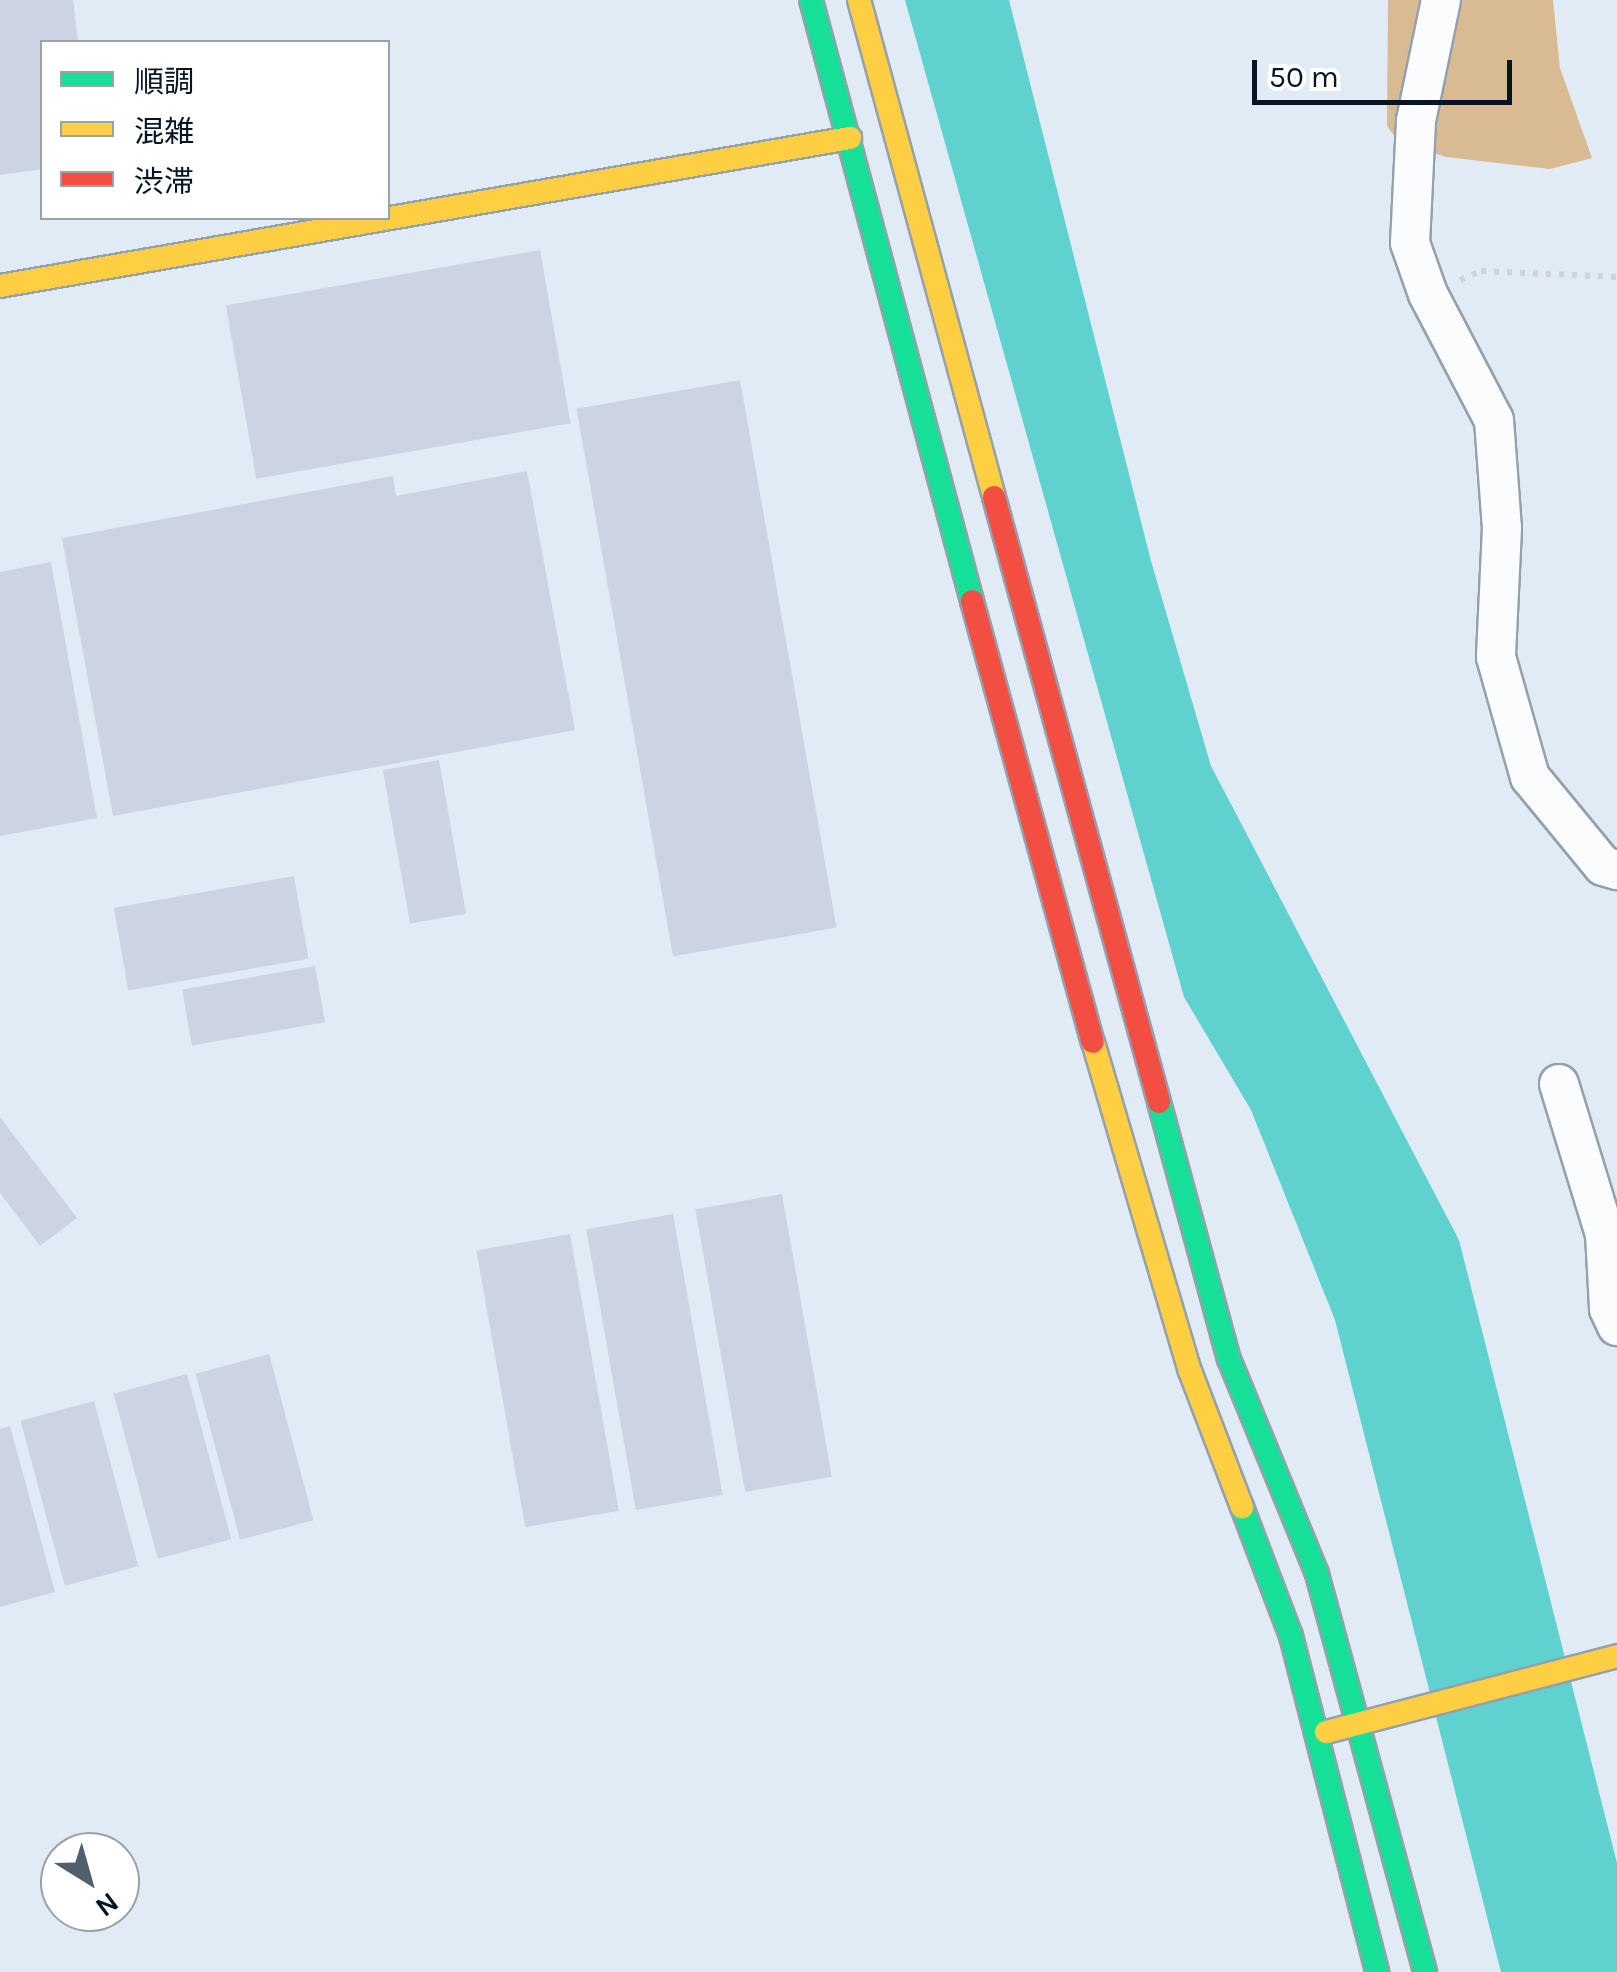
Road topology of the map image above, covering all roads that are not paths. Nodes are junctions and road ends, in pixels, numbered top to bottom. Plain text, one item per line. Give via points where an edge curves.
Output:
1 (811, 0) edge
2 (859, 0) edge
3 (1441, 0) edge
4 (850, 138) junction
5 (390, 218) edge
6 (379, 220) edge
7 (0, 286) edge
8 (1617, 870) edge
9 (1559, 1084) dead end
10 (1617, 1326) edge
11 (1617, 1656) edge
12 (1360, 1723) junction
13 (1315, 1735) junction
14 (1377, 1972) edge
15 (1425, 1972) edge

1 - 4 street
2 - 12 street via 1229,1359 1316,1574
3 - 8 street via 1416,121 1410,242 1428,294 1494,420 1502,528 1496,657 1530,777 1602,866
4 - 5 street
4 - 13 street via 1062,940 1190,1371 1291,1636
6 - 7 street
9 - 10 street via 1605,1234 1609,1309
11 - 12 street
12 - 13 street
12 - 15 street
13 - 14 street

